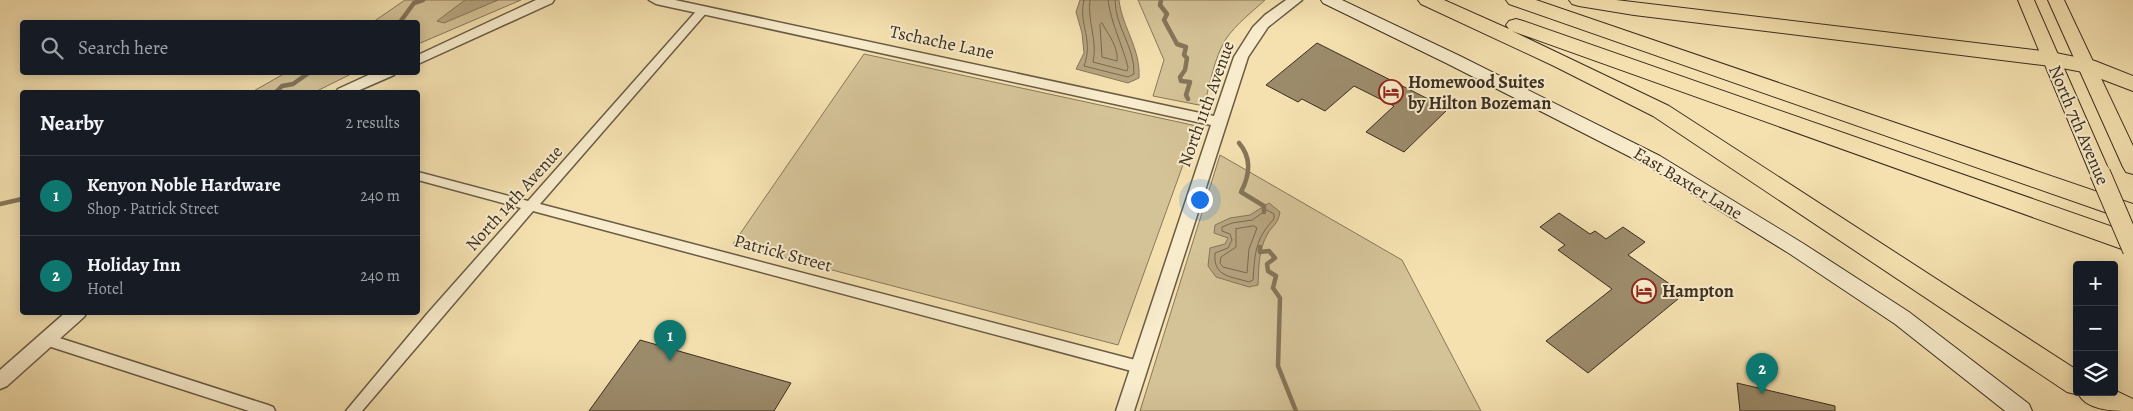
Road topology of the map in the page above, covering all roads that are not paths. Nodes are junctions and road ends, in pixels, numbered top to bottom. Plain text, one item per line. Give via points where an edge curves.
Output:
1 (546, 0) edge
2 (656, 0) edge
3 (1295, 0) edge
4 (1329, 0) edge
5 (1428, 0) edge
6 (1446, 0) edge
7 (1516, 0) edge
8 (1579, 0) edge
9 (2026, 0) edge
10 (2056, 0) edge
11 (703, 10) junction
12 (420, 59) edge
13 (2051, 59) junction
14 (2088, 66) junction
15 (382, 75) edge
16 (2133, 84) edge
17 (348, 90) edge
18 (1219, 122) junction
19 (2133, 166) edge
20 (420, 177) edge
21 (531, 206) junction
22 (2133, 213) edge
23 (2133, 244) edge
24 (2133, 250) edge
25 (75, 315) edge
26 (47, 340) junction
27 (1139, 367) junction
28 (0, 381) edge
29 (2073, 381) edge
30 (2100, 396) edge
31 (268, 411) edge
32 (353, 411) edge
33 (1125, 411) edge
34 (2021, 411) edge
35 (2131, 411) edge

1 - 12 street
2 - 11 street, Tschache Lane
3 - 18 street, North 11th Avenue via 1256,30 1241,57
4 - 34 main road, East Baxter Lane via 1654,161 1902,318
5 - 29 highway via 1660,111
6 - 23 highway
7 - 22 highway
8 - 13 highway
9 - 13 main road, North 7th Avenue
10 - 14 main road, North 7th Avenue
11 - 18 street, Tschache Lane
11 - 21 street, North 14th Avenue
13 - 14 highway
13 - 24 main road, North 7th Avenue, bridge
14 - 16 highway
14 - 19 main road, North 7th Avenue
15 - 17 street
18 - 27 street, North 11th Avenue
20 - 21 street, Patrick Street
21 - 27 street, Patrick Street
21 - 32 street, North 14th Avenue
25 - 26 street
26 - 28 street
26 - 31 street
27 - 33 street, North 11th Avenue
30 - 35 highway

